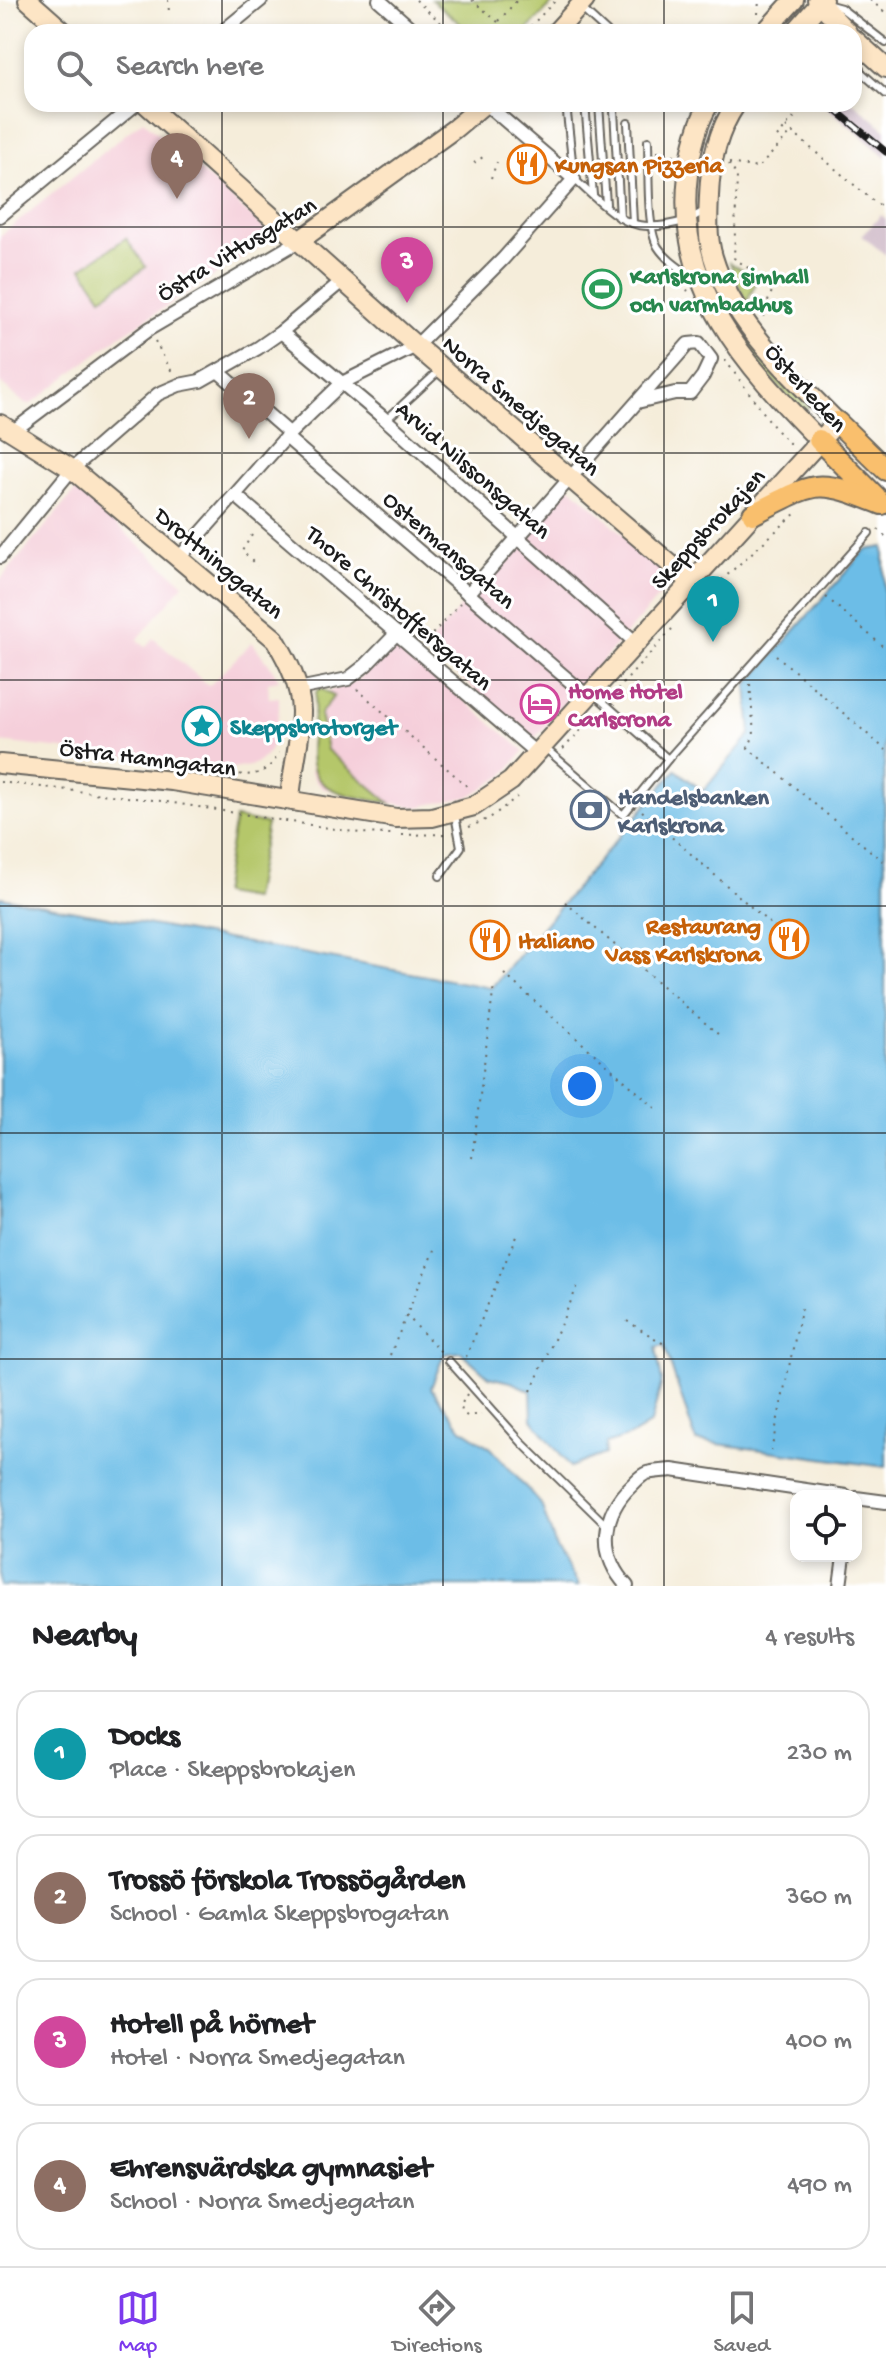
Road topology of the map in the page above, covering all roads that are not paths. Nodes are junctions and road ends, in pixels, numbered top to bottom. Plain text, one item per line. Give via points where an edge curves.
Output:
1 (28, 0) edge
2 (261, 0) edge
3 (379, 0) edge
4 (794, 0) edge
5 (820, 1) edge
6 (582, 3) edge
7 (55, 24) edge
8 (232, 24) edge
9 (406, 24) edge
10 (563, 24) edge
11 (600, 24) edge
12 (761, 24) edge
13 (801, 24) edge
14 (840, 24) edge
15 (862, 24) edge
16 (862, 24) edge
17 (886, 43) edge
18 (862, 46) edge
19 (886, 68) edge
20 (862, 73) edge
21 (886, 94) edge
22 (126, 112) edge
23 (155, 112) edge
24 (475, 112) edge
25 (494, 112) edge
26 (567, 112) edge
27 (586, 112) edge
28 (600, 112) edge
29 (614, 112) edge
30 (705, 112) edge
31 (732, 112) edge
32 (628, 123) dead end
33 (648, 141) dead end
34 (574, 179) junction
35 (697, 194) junction
36 (593, 195) junction
37 (606, 205) junction
38 (709, 208) junction
39 (0, 216) edge
40 (620, 218) junction
41 (686, 220) junction
42 (633, 223) junction
43 (651, 226) junction
44 (299, 241) junction
45 (342, 281) junction
46 (702, 284) junction
47 (281, 332) junction
48 (416, 346) junction
49 (442, 369) junction
50 (219, 372) junction
51 (342, 383) junction
52 (637, 402) junction
53 (386, 420) junction
54 (837, 422) junction
55 (6, 428) edge
56 (288, 435) junction
57 (819, 440) junction
58 (72, 469) junction
59 (886, 470) edge
60 (570, 478) junction
61 (235, 495) junction
62 (884, 506) edge
63 (753, 514) junction
64 (869, 533) dead end
65 (518, 535) junction
66 (0, 557) edge
67 (179, 558) junction
68 (690, 581) junction
69 (468, 594) junction
70 (397, 633) junction
71 (635, 642) junction
72 (298, 689) junction
73 (588, 693) junction
74 (545, 752) junction
75 (668, 759) junction
76 (0, 764) edge
77 (290, 799) junction
78 (455, 811) junction
79 (440, 876) dead end
80 (449, 1361) dead end
81 (806, 1490) edge
82 (862, 1499) edge
83 (886, 1502) edge
84 (606, 1525) junction
85 (843, 1562) edge
86 (627, 1586) edge
87 (840, 1586) edge

1 - 7 street
2 - 8 street
3 - 9 street
4 - 12 street
5 - 13 street
5 - 14 street
5 - 16 lane via 841,8
6 - 10 street
6 - 11 lane
15 - 17 lane
18 - 19 street
20 - 21 lane
22 - 39 street
23 - 44 street, Norra Smedjegatan
24 - 44 street, Östra Vittusgatan
25 - 34 street
26 - 34 lane
27 - 36 lane
28 - 37 lane
29 - 40 lane
30 - 35 street, Österleden via 691,157
31 - 35 street, Österleden
32 - 42 lane
33 - 43 lane
34 - 36 lane
34 - 48 street
35 - 38 street, Österleden
35 - 41 street, Österleden
36 - 37 lane
37 - 40 lane
38 - 41 lane
38 - 54 street, Österleden via 714,258 730,295 753,331
40 - 42 lane
41 - 43 lane
41 - 46 street, Österleden
42 - 43 lane
43 - 46 lane via 665,255
44 - 45 street, Norra Smedjegatan
44 - 55 street, Östra Vittusgatan via 149,329
45 - 47 street
45 - 48 street, Norra Smedjegatan
46 - 57 street, Österleden via 746,360
47 - 50 street
47 - 51 street, Arvid Nilssonsgatan
48 - 49 street, Norra Smedjegatan
48 - 51 street
49 - 53 lane
49 - 60 street, Norra Smedjegatan
50 - 56 street, Ostermansgatan
50 - 58 street via 158,394
51 - 53 street, Arvid Nilssonsgatan
51 - 56 street
52 - 52 street via 690,393 711,359 699,343 688,344
52 - 60 street
53 - 65 street, Arvid Nilssonsgatan
54 - 57 street, Skeppsbrokajen
54 - 59 main road, Österleden
55 - 58 street, Drottninggatan
56 - 61 street
56 - 69 street, Ostermansgatan
57 - 62 main road, Österleden
57 - 63 street, Skeppsbrokajen
58 - 66 street
58 - 67 street, Drottninggatan
60 - 65 street
60 - 68 street, Norra Smedjegatan
61 - 67 street
61 - 70 street, Thore Christoffersgatan
62 - 63 main road via 818,485
63 - 68 street, Skeppsbrokajen
64 - 75 lane
65 - 69 street
65 - 71 street, Arvid Nilssonsgatan
67 - 72 street, Drottninggatan via 275,639
68 - 71 street, Skeppsbrokajen
69 - 73 street, Ostermansgatan
70 - 72 street via 348,679
70 - 74 street, Thore Christoffersgatan
71 - 73 street, Skeppsbrokajen
72 - 77 street, Drottninggatan via 301,712
73 - 74 street, Skeppsbrokajen
73 - 75 lane
74 - 75 lane via 623,815
74 - 78 street, Skeppsbrokajen via 474,806
76 - 77 street, Östra Hamngatan
77 - 78 street, Skeppsbrokajen via 396,818
78 - 79 lane via 461,847
80 - 84 lane
81 - 84 street via 672,1470 644,1474 620,1496
82 - 83 street
84 - 86 street via 608,1551
85 - 87 street

